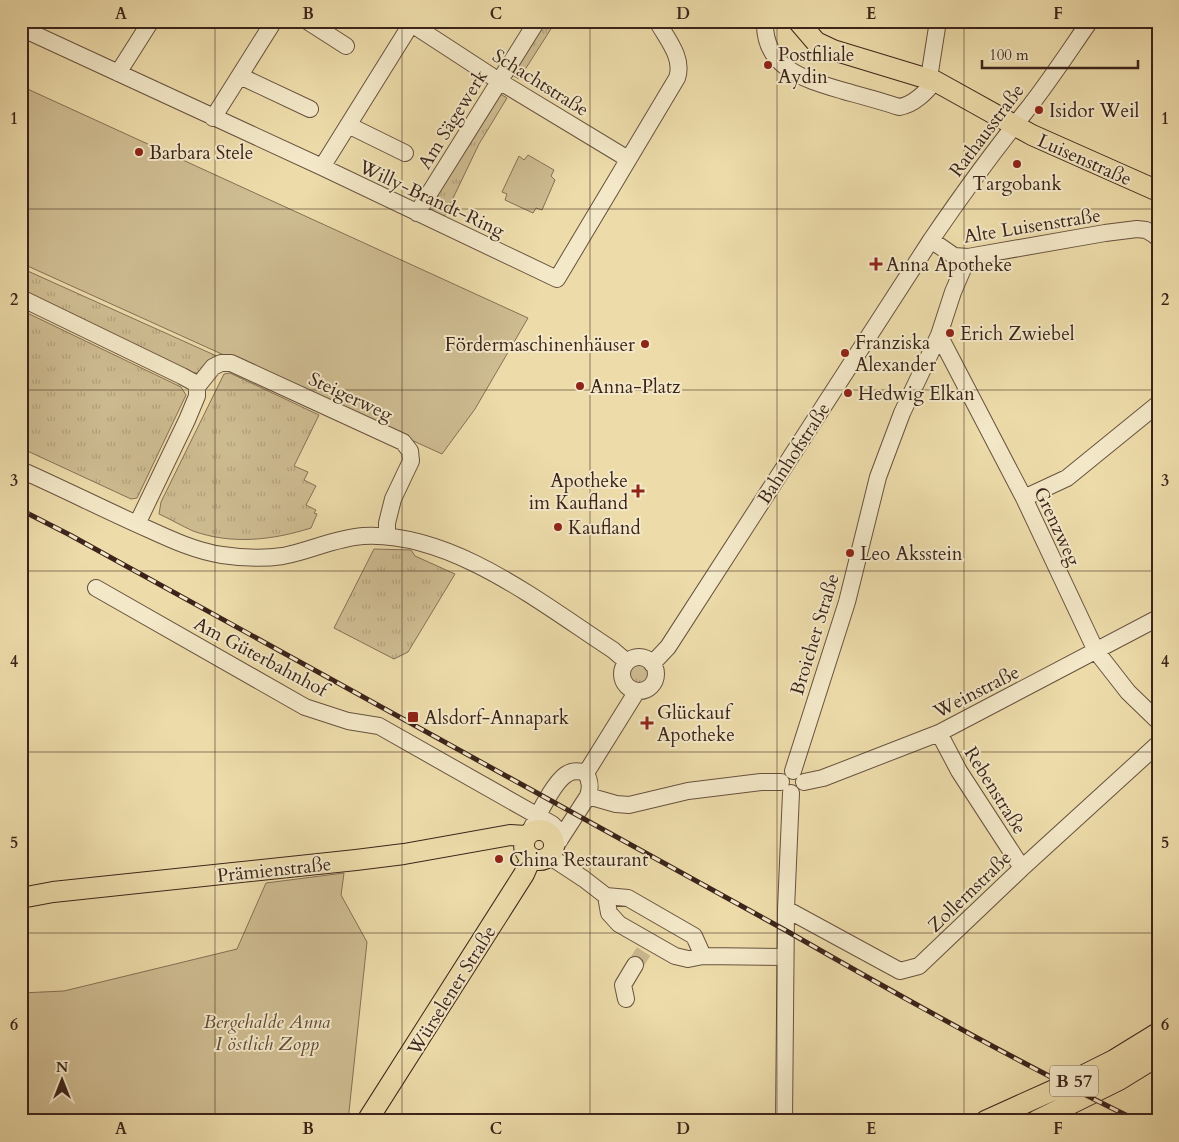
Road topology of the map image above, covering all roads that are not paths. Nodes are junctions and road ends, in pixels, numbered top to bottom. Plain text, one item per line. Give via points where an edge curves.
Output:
1 (24, 21) edge
2 (274, 21) edge
3 (307, 21) edge
4 (537, 21) edge
5 (658, 21) edge
6 (765, 21) edge
7 (798, 21) edge
8 (938, 21) edge
9 (1090, 21) edge
10 (410, 22) edge
11 (146, 23) edge
12 (21, 28) edge
13 (346, 46) dead end
14 (118, 73) junction
15 (240, 76) junction
16 (932, 79) junction
17 (499, 81) junction
18 (310, 108) dead end
19 (213, 118) junction
20 (348, 125) junction
21 (1013, 126) junction
22 (405, 153) dead end
23 (628, 159) junction
24 (322, 167) junction
25 (1156, 185) edge
26 (417, 213) junction
27 (1152, 234) edge
28 (931, 240) junction
29 (968, 257) junction
30 (21, 298) edge
31 (939, 335) junction
32 (197, 387) junction
33 (1158, 404) edge
34 (21, 470) edge
35 (1024, 498) junction
36 (137, 524) junction
37 (386, 536) junction
38 (96, 588) dead end
39 (1158, 618) edge
40 (1096, 651) junction
41 (627, 662) junction
42 (652, 664) junction
43 (637, 691) junction
44 (1158, 721) edge
45 (939, 733) junction
46 (1158, 744) edge
47 (586, 773) junction
48 (792, 782) junction
49 (588, 796) junction
50 (539, 815) junction
51 (527, 835) junction
52 (548, 851) junction
53 (1022, 868) junction
54 (606, 896) junction
55 (21, 898) edge
56 (786, 909) junction
57 (703, 956) junction
58 (785, 957) junction
59 (635, 965) tunnel mouth
60 (626, 999) dead end
61 (1158, 1033) edge
62 (1158, 1056) edge
63 (367, 1121) edge
64 (784, 1121) edge
65 (985, 1121) edge
66 (1036, 1121) edge

1 - 12 street, Willy-Brandt-Ring
2 - 15 street
3 - 13 street
4 - 17 street, Am Sägewerk
5 - 23 street, Willy-Brandt-Ring via 678,59 680,70
6 - 16 street via 765,36 774,55 795,73 815,82 899,107 923,95
7 - 16 main road, Luisenstraße via 816,42 834,50
8 - 16 street
9 - 21 street, Rathausstraße
10 - 17 street, Schachtstraße
10 - 20 street
11 - 14 street
12 - 14 street, Willy-Brandt-Ring
14 - 19 street, Willy-Brandt-Ring
15 - 18 street
15 - 19 street
16 - 21 main road, Luisenstraße
17 - 23 street, Schachtstraße
17 - 26 street, Am Sägewerk
19 - 24 street, Willy-Brandt-Ring
20 - 22 street
20 - 24 street
21 - 25 main road, Luisenstraße via 1062,149
21 - 28 street, Rathausstraße
23 - 26 street, Willy-Brandt-Ring via 558,279
24 - 26 street, Willy-Brandt-Ring
27 - 29 street, Alte Luisenstraße via 1137,229
28 - 29 street, Alte Luisenstraße via 954,256
28 - 42 street, Bahnhofstraße via 668,647
29 - 31 street, Broicher Straße
30 - 32 street via 182,376
31 - 35 street, Grenzweg
31 - 48 street, Broicher Straße via 902,413 878,478 847,602
32 - 36 street, Steigerweg via 197,396 187,420
32 - 37 street, Steigerweg via 213,367 231,363 403,442 410,451 411,461 393,500
33 - 35 street via 1068,478
34 - 36 street
35 - 40 street, Grenzweg
36 - 37 street via 187,546 222,555 255,558 282,556 362,536
37 - 41 street via 426,544 474,563 512,584
38 - 50 street, Am Güterbahnhof via 305,707 348,721 379,726
39 - 40 street, Weinstraße
40 - 44 street, Grenzweg via 1128,692
40 - 45 street, Weinstraße
41 - 42 street via 637,657
41 - 43 street via 622,680
42 - 43 street via 655,673 653,683
43 - 47 street
45 - 48 street, Weinstraße via 823,778
45 - 53 street, Rebenstraße via 959,771
46 - 53 street, Zollernstraße
47 - 49 street via 590,780
47 - 50 street via 566,774
48 - 49 street, Weinstraße via 760,782 688,791 628,805
48 - 56 street, Broicher Straße
49 - 52 street
50 - 51 street
50 - 52 street, Am Güterbahnhof via 560,834
51 - 52 main road via 524,849
51 - 52 main road via 536,829 551,835 554,842
51 - 55 main road, Prämienstraße via 510,835 404,854
52 - 54 street
52 - 63 main road, Würselener Straße via 524,874
53 - 56 street, Zollernstraße via 919,966 900,971
54 - 57 street via 628,898 694,936
54 - 57 street via 609,913 646,946 688,959
56 - 58 street, Broicher Straße
57 - 58 street
58 - 64 street, Broicher Straße
59 - 60 street via 623,985
61 - 65 main road, B 57 via 1056,1090
62 - 66 main road, B 57 via 1119,1080

